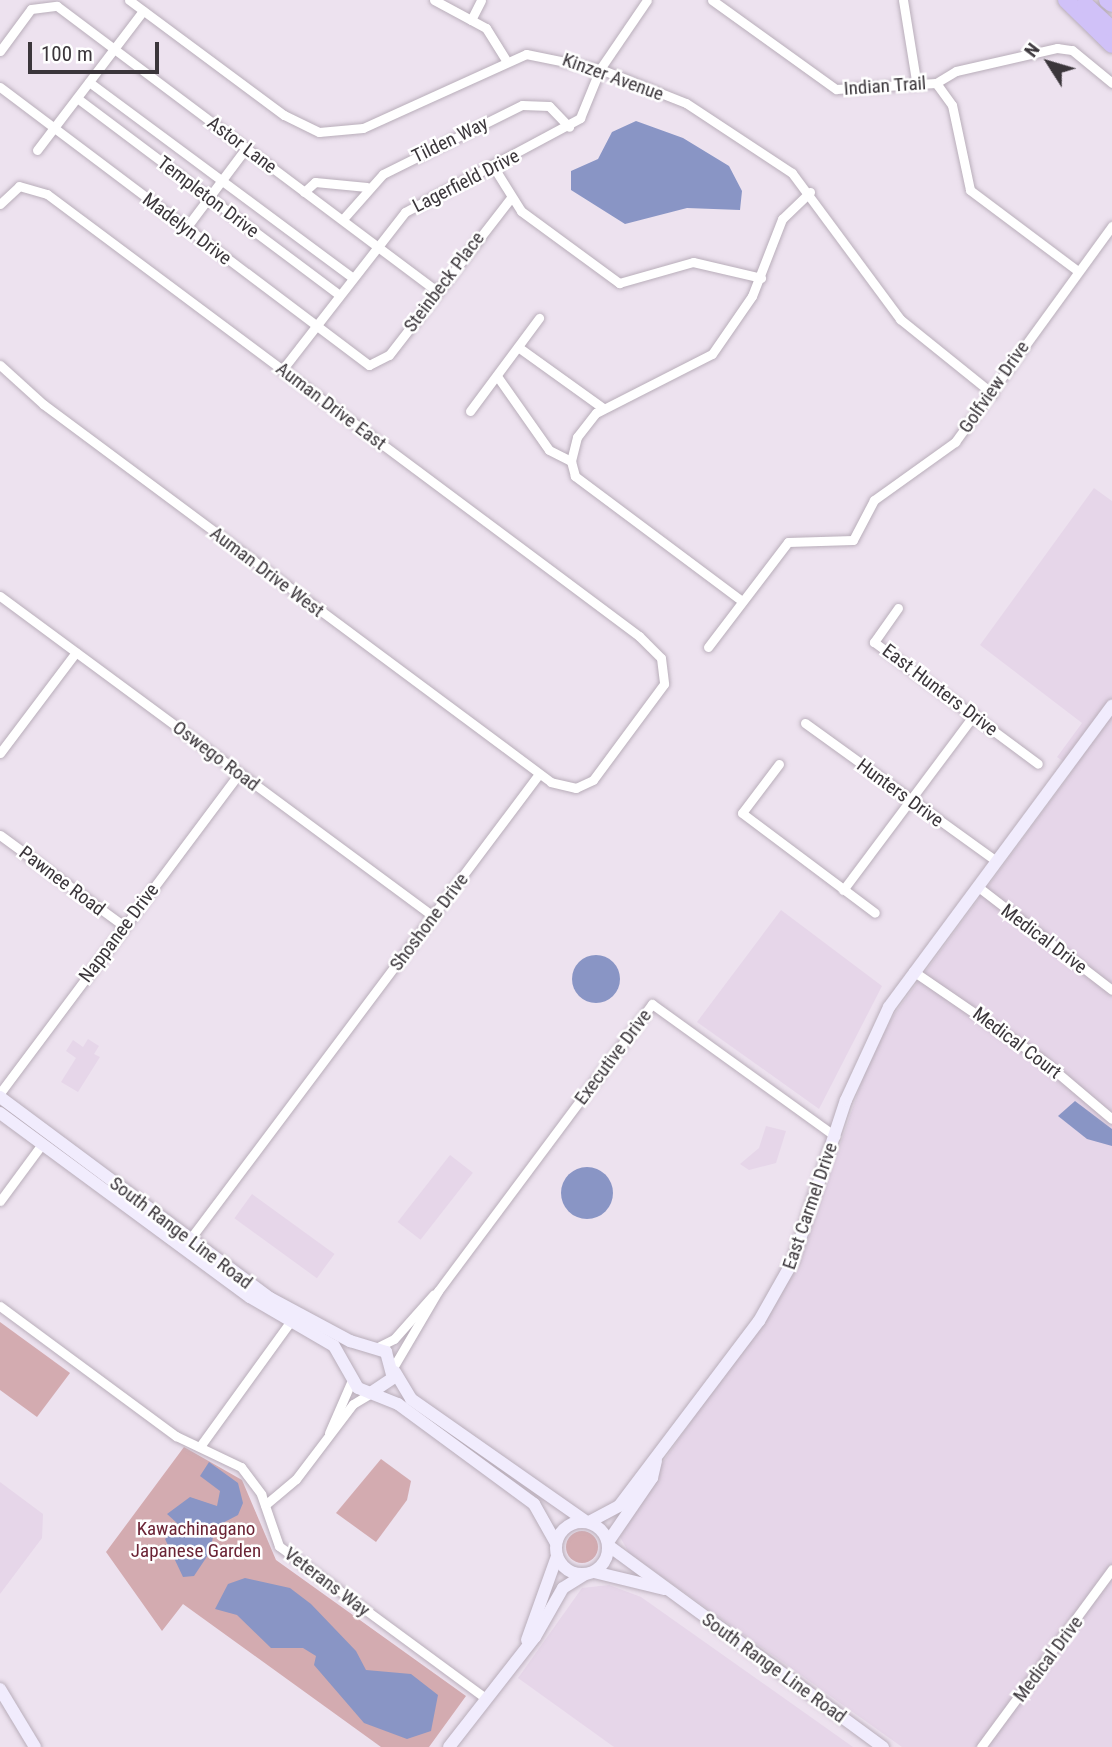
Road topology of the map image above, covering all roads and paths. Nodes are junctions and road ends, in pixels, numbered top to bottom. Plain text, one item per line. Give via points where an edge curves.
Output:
1 (129, 0) edge
2 (434, 0) edge
3 (481, 0) edge
4 (647, 0) edge
5 (712, 0) edge
6 (904, 0) edge
7 (1066, 0) edge
8 (1081, 0) edge
9 (1107, 0) edge
10 (1112, 4) edge
11 (143, 11) junction
12 (471, 20) junction
13 (1112, 29) edge
14 (1112, 45) edge
15 (114, 49) junction
16 (0, 51) edge
17 (505, 58) junction
18 (600, 69) junction
19 (916, 80) junction
20 (89, 82) junction
21 (936, 83) junction
22 (1112, 83) edge
23 (0, 87) edge
24 (76, 98) junction
25 (569, 127) junction
26 (54, 128) junction
27 (246, 148) junction
28 (37, 150) dead end
29 (493, 166) junction
30 (221, 181) junction
31 (367, 187) junction
32 (304, 192) junction
33 (810, 192) junction
34 (209, 197) junction
35 (511, 198) junction
36 (0, 204) edge
37 (342, 219) junction
38 (1112, 226) edge
39 (186, 228) junction
40 (377, 246) junction
41 (1078, 271) junction
42 (352, 277) junction
43 (761, 278) junction
44 (437, 291) junction
45 (340, 295) junction
46 (539, 318) dead end
47 (316, 327) junction
48 (518, 347) junction
49 (0, 365) edge
50 (376, 365) joint
51 (282, 370) junction
52 (497, 376) junction
53 (993, 394) junction
54 (603, 408) junction
55 (470, 411) dead end
56 (571, 461) junction
57 (0, 596) edge
58 (742, 601) junction
59 (898, 608) dead end
60 (708, 647) dead end
61 (76, 652) junction
62 (1112, 706) edge
63 (974, 715) junction
64 (804, 723) dead end
65 (0, 753) edge
66 (779, 764) dead end
67 (1038, 764) dead end
68 (239, 774) junction
69 (539, 774) junction
70 (910, 801) junction
71 (0, 835) edge
72 (996, 862) junction
73 (977, 886) junction
74 (843, 890) junction
75 (875, 913) dead end
76 (433, 916) junction
77 (124, 926) junction
78 (915, 974) junction
79 (1112, 990) edge
80 (0, 1095) edge
81 (0, 1113) edge
82 (1112, 1118) edge
83 (835, 1136) junction
84 (42, 1144) junction
85 (0, 1201) edge
86 (190, 1238) junction
87 (438, 1291) junction
88 (0, 1306) edge
89 (290, 1322) junction
90 (375, 1348) junction
91 (394, 1369) junction
92 (351, 1377) junction
93 (371, 1393) junction
94 (328, 1437) junction
95 (201, 1445) junction
96 (656, 1460) junction
97 (265, 1505) junction
98 (587, 1522) junction
99 (608, 1544) junction
100 (556, 1549) junction
101 (1112, 1569) edge
102 (590, 1573) junction
103 (665, 1589) junction
104 (527, 1640) junction
105 (0, 1689) edge
106 (485, 1697) junction
107 (36, 1747) edge
108 (449, 1747) edge
109 (883, 1747) edge
110 (981, 1747) edge

1 - 11 street, Kinzer Avenue
2 - 12 street
3 - 12 street
4 - 18 street, Lagerfield Drive
5 - 19 street, Indian Trail via 836,89
6 - 19 street
7 - 14 highway
8 - 13 highway
9 - 10 highway
11 - 15 street
11 - 17 street, Kinzer Avenue via 293,121 330,133 363,128
12 - 17 street via 489,31
15 - 16 street, Astor Lane via 57,6 44,4 31,9
15 - 20 street
15 - 27 street, Astor Lane
17 - 18 street, Kinzer Avenue via 539,53
18 - 25 street, Lagerfield Drive via 587,107
18 - 33 street, Kinzer Avenue via 710,115 777,160
19 - 21 street, Indian Trail
20 - 24 street
20 - 30 street, Templeton Drive
21 - 22 street, Indian Trail via 956,71 1057,48 1072,50
21 - 41 street via 952,105 970,190
23 - 26 street, Madelyn Drive
24 - 26 street
24 - 34 street, Templeton Drive
25 - 29 street, Lagerfield Drive
25 - 31 street, Tilden Way via 549,106 526,104
26 - 28 street
26 - 39 street, Madelyn Drive
27 - 30 street
27 - 32 street, Astor Lane
29 - 35 street
29 - 40 street, Lagerfield Drive via 405,212
30 - 34 street
30 - 42 street, Templeton Drive
31 - 32 street via 316,182
31 - 37 street, Tilden Way
32 - 37 street, Astor Lane
33 - 43 street via 782,219
33 - 53 street, Kinzer Avenue via 900,319
34 - 39 street
34 - 45 street, Templeton Drive
35 - 43 street via 619,283 693,262
35 - 44 street, Steinbeck Place
36 - 51 street, Auman Drive East via 19,186 36,187
37 - 40 street, Astor Lane
38 - 41 street
39 - 47 street, Madelyn Drive
40 - 42 street, Lagerfield Drive
40 - 44 street, Astor Lane
41 - 53 street, Golfview Drive
42 - 45 street, Lagerfield Drive
43 - 54 street via 712,354
44 - 50 street, Steinbeck Place
45 - 47 street, Lagerfield Drive
46 - 48 street
47 - 50 street, Madelyn Drive
47 - 51 street, Lagerfield Drive
48 - 52 street
48 - 54 street
49 - 69 street, Auman Drive West via 43,404
51 - 69 street, Auman Drive East via 658,653 664,684 602,772 576,788
52 - 55 street
52 - 56 street via 549,450
53 - 58 street, Golfview Drive via 956,442 874,500 853,540 788,542
54 - 56 street via 583,426
56 - 58 street via 575,476
57 - 61 street, Oswego Road
58 - 60 street, Golfview Drive
59 - 63 street, East Hunters Drive via 874,642
61 - 65 street
61 - 68 street, Oswego Road
62 - 72 main road, East Carmel Drive
63 - 67 street, East Hunters Drive
63 - 70 street
64 - 70 street, Hunters Drive
66 - 74 street via 742,813
68 - 76 street, Oswego Road
68 - 77 street, Nappanee Drive
69 - 76 street, Shoshone Drive
70 - 72 street, Hunters Drive
70 - 74 street
71 - 77 street, Pawnee Road
72 - 73 main road, East Carmel Drive
73 - 78 main road, East Carmel Drive
73 - 79 street, Medical Drive
74 - 75 street
76 - 86 street, Shoshone Drive
77 - 80 street, Nappanee Drive
78 - 82 street, Medical Court via 989,1021
78 - 83 main road, East Carmel Drive via 864,1055
80 - 86 main road, South Range Line Road
81 - 84 main road, South Range Line Road
83 - 87 street, Executive Drive via 652,1004
83 - 96 main road, East Carmel Drive via 782,1284
84 - 85 street
84 - 89 main road, South Range Line Road
86 - 90 main road, South Range Line Road via 270,1298
87 - 90 street, Executive Drive via 394,1339
87 - 91 street, Executive Drive
88 - 95 street, Veterans Way via 176,1436
89 - 92 main road, South Range Line Road via 338,1349
89 - 95 street
90 - 91 main road
90 - 92 main road via 357,1353
91 - 93 main road via 384,1389
91 - 98 main road via 411,1399
92 - 93 main road
92 - 94 street
93 - 94 street via 353,1404
93 - 100 main road via 408,1412 539,1509
94 - 97 street via 282,1494
95 - 97 street, Veterans Way via 241,1467
96 - 98 main road, East Carmel Drive via 618,1506
96 - 99 main road, East Carmel Drive via 652,1478
97 - 106 street, Veterans Way via 279,1546 290,1556
98 - 99 main road
98 - 100 main road via 563,1529
99 - 102 main road
99 - 103 main road, South Range Line Road
100 - 102 main road via 568,1570
100 - 104 main road
101 - 110 street, Medical Drive
102 - 103 main road, South Range Line Road
102 - 104 main road via 563,1588
103 - 109 main road, South Range Line Road
104 - 106 main road
105 - 107 main road
106 - 108 main road

